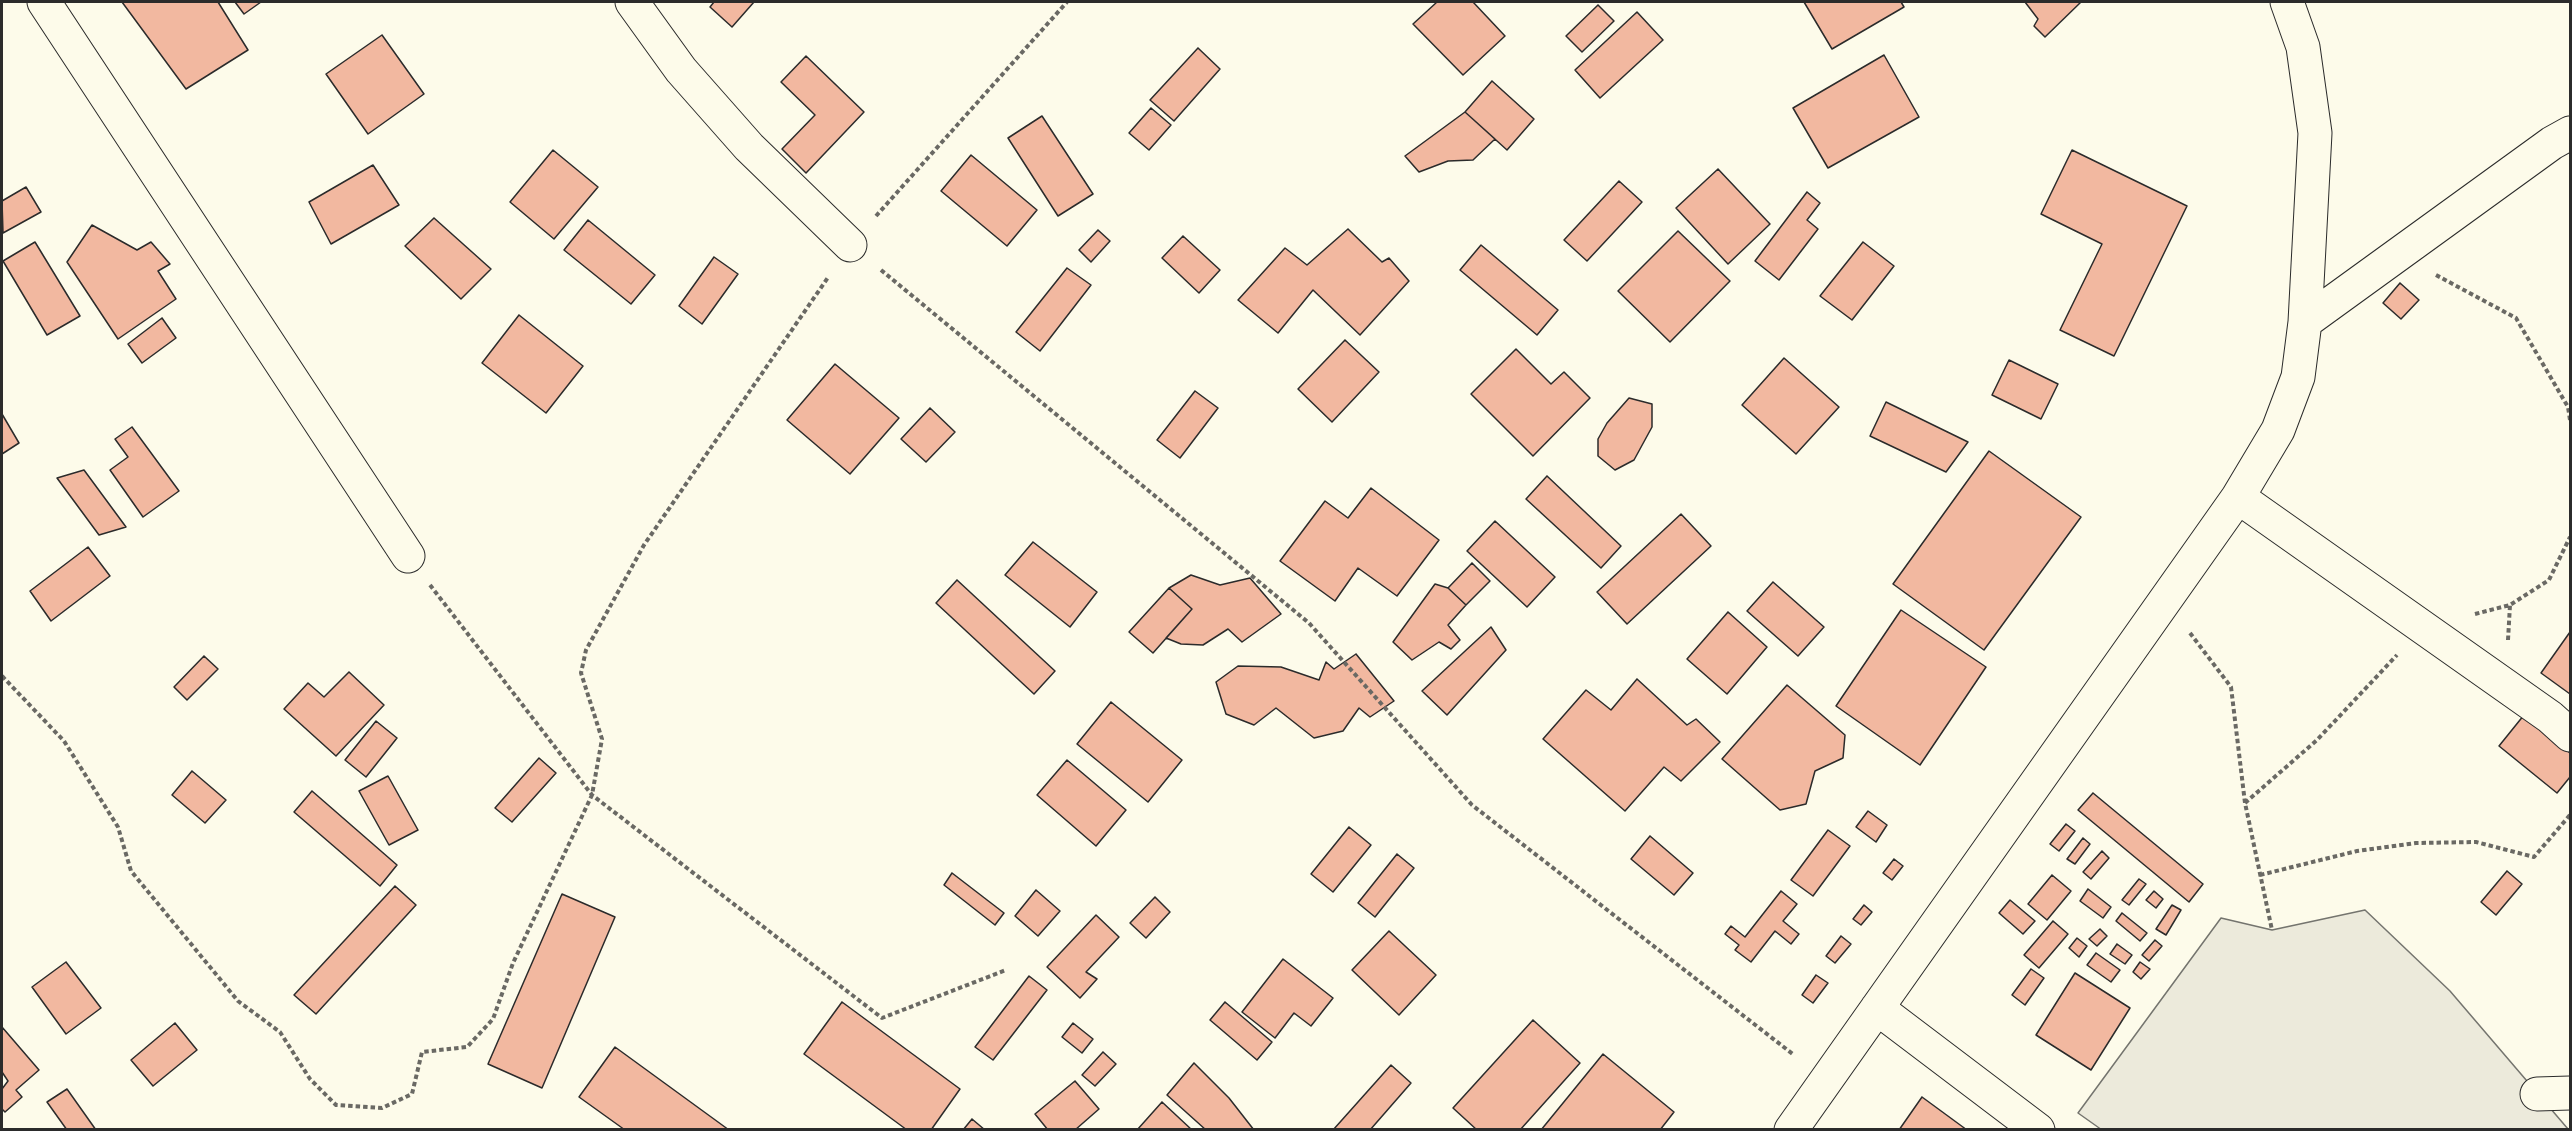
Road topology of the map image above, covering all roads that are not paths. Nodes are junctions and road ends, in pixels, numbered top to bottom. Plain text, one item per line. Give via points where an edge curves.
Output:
1 (44, 2) edge
2 (632, 2) edge
3 (2287, 2) edge
4 (2571, 133) edge
5 (850, 245) road end
6 (2305, 322) junction
7 (2238, 497) junction
8 (408, 556) road end
9 (2571, 735) edge
10 (1878, 1008) junction
11 (2571, 1093) edge
12 (2537, 1094) dead end
13 (1791, 1130) edge
14 (2038, 1130) edge

1 - 8 street
2 - 5 street via 681,70 749,147
3 - 6 street via 2303,47 2315,133
4 - 6 street
6 - 7 street via 2298,377 2277,430
7 - 9 street
7 - 10 street
10 - 13 street
10 - 14 street
11 - 12 street

